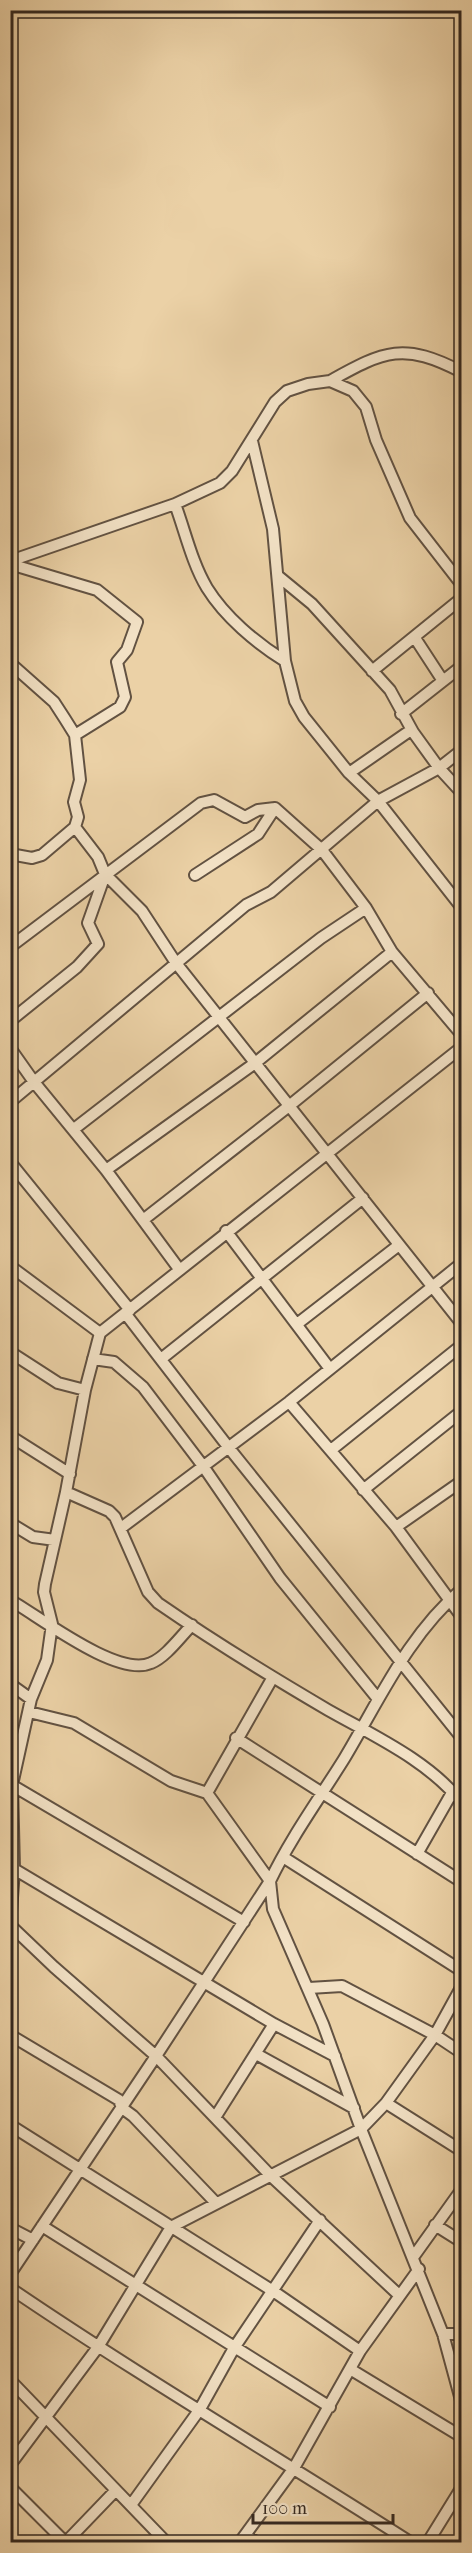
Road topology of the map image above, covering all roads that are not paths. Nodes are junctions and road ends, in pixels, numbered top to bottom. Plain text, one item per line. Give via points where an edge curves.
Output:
1 (462, 372) edge
2 (330, 381) junction
3 (252, 441) junction
4 (175, 504) junction
5 (10, 562) edge
6 (278, 576) junction
7 (462, 585) edge
8 (462, 598) edge
9 (416, 638) junction
10 (285, 661) junction
11 (10, 663) edge
12 (462, 666) edge
13 (372, 671) junction
14 (443, 681) junction
15 (401, 714) junction
16 (411, 730) junction
17 (75, 735) junction
18 (462, 750) edge
19 (439, 768) junction
20 (349, 773) junction
21 (462, 793) edge
22 (378, 801) junction
23 (275, 808) junction
24 (75, 827) junction
25 (322, 850) junction
26 (10, 854) edge
27 (105, 874) junction
28 (195, 875) dead end
29 (366, 908) junction
30 (462, 908) edge
31 (10, 947) edge
32 (392, 952) junction
33 (176, 963) junction
34 (428, 993) junction
35 (219, 1016) junction
36 (10, 1021) edge
37 (462, 1035) edge
38 (462, 1047) edge
39 (10, 1048) edge
40 (255, 1063) junction
41 (34, 1082) junction
42 (10, 1102) edge
43 (289, 1106) junction
44 (74, 1129) junction
45 (328, 1153) junction
46 (10, 1162) edge
47 (106, 1170) junction
48 (363, 1198) junction
49 (143, 1220) junction
50 (226, 1231) junction
51 (399, 1245) junction
52 (462, 1263) edge
53 (10, 1266) edge
54 (179, 1269) junction
55 (262, 1279) junction
56 (432, 1286) junction
57 (128, 1312) junction
58 (297, 1324) junction
59 (462, 1324) edge
60 (100, 1333) junction
61 (462, 1345) edge
62 (10, 1352) edge
63 (93, 1359) junction
64 (161, 1359) junction
65 (330, 1369) junction
66 (85, 1390) junction
67 (289, 1402) junction
68 (462, 1411) edge
69 (10, 1436) edge
70 (229, 1448) junction
71 (331, 1450) junction
72 (203, 1466) junction
73 (69, 1474) junction
74 (462, 1481) edge
75 (363, 1490) junction
76 (66, 1492) junction
77 (10, 1523) edge
78 (396, 1527) junction
79 (122, 1528) junction
80 (55, 1540) junction
81 (462, 1589) edge
82 (10, 1600) edge
83 (449, 1600) junction
84 (462, 1617) edge
85 (52, 1624) junction
86 (192, 1625) junction
87 (400, 1660) junction
88 (273, 1677) junction
89 (10, 1684) edge
90 (31, 1699) junction
91 (378, 1699) junction
92 (29, 1712) junction
93 (362, 1728) junction
94 (236, 1738) junction
95 (462, 1738) edge
96 (11, 1785) edge
97 (453, 1791) junction
98 (207, 1793) junction
99 (322, 1794) junction
100 (461, 1802) edge
101 (417, 1854) junction
102 (283, 1857) junction
103 (14, 1869) junction
104 (270, 1881) junction
105 (462, 1882) edge
106 (244, 1922) junction
107 (11, 1926) edge
108 (462, 1971) edge
109 (204, 1983) junction
110 (462, 1986) edge
111 (309, 1988) junction
112 (274, 2024) junction
113 (10, 2035) edge
114 (435, 2035) junction
115 (462, 2053) edge
116 (256, 2054) junction
117 (156, 2056) junction
118 (335, 2056) junction
119 (386, 2103) junction
120 (122, 2108) junction
121 (354, 2108) junction
122 (216, 2116) junction
123 (10, 2125) edge
124 (361, 2129) junction
125 (462, 2151) edge
126 (81, 2170) junction
127 (270, 2175) junction
128 (462, 2189) edge
129 (216, 2203) junction
130 (320, 2220) junction
131 (435, 2225) junction
132 (42, 2226) junction
133 (171, 2227) junction
134 (10, 2228) edge
135 (33, 2240) junction
136 (462, 2242) edge
137 (414, 2256) junction
138 (418, 2269) junction
139 (10, 2274) edge
140 (136, 2284) junction
141 (10, 2288) edge
142 (273, 2291) junction
143 (399, 2295) junction
144 (443, 2334) junction
145 (462, 2334) edge
146 (98, 2348) junction
147 (234, 2348) junction
148 (360, 2351) junction
149 (350, 2368) junction
150 (10, 2380) edge
151 (462, 2404) edge
152 (330, 2407) junction
153 (200, 2409) junction
154 (47, 2420) junction
155 (462, 2436) edge
156 (10, 2465) edge
157 (294, 2468) junction
158 (10, 2487) edge
159 (462, 2487) edge
160 (116, 2490) junction
161 (131, 2505) junction
162 (243, 2539) edge
163 (66, 2542) edge
164 (165, 2542) edge
165 (256, 2542) edge
166 (410, 2542) edge
167 (428, 2542) edge

1 - 2 street via 426,355 403,351
2 - 3 street via 287,391 275,402
2 - 7 street via 353,391 366,407 410,518
3 - 4 street via 220,483
3 - 6 street via 273,529
4 - 5 street
4 - 10 street via 202,577 215,599 256,640
5 - 17 street via 97,590 137,622 127,650 117,662 125,697 120,707
6 - 10 street
6 - 13 street via 312,604
8 - 9 street
9 - 13 street
9 - 14 street
10 - 20 street via 295,701 304,717
11 - 17 street via 54,702
12 - 14 street
13 - 15 street via 390,690
14 - 15 street
15 - 16 street
16 - 19 street
16 - 20 street
17 - 24 street via 80,780 74,802 78,817
18 - 19 street
19 - 21 street
19 - 22 street
20 - 22 street
22 - 25 street
22 - 30 street
23 - 25 street
23 - 27 street via 245,817 214,800 208,801 177,819
23 - 28 street via 258,834
24 - 26 street via 42,855 32,858
24 - 27 street via 98,857
25 - 29 street
25 - 33 street via 271,891 246,905
27 - 31 street
27 - 33 street via 142,911
27 - 36 street via 88,923 98,945
29 - 32 street
29 - 35 street
32 - 34 street
32 - 40 street
33 - 35 street
33 - 41 street
34 - 37 street
34 - 43 street
35 - 40 street
35 - 44 street
38 - 45 street
39 - 41 street
40 - 43 street
40 - 47 street
41 - 42 street
41 - 44 street
43 - 45 street
43 - 49 street
44 - 47 street
45 - 48 street
45 - 50 street
46 - 57 street
47 - 49 street
48 - 51 street
48 - 55 street
49 - 54 street
50 - 54 street
50 - 55 street
51 - 56 street
51 - 58 street
52 - 56 street
53 - 60 street
54 - 57 street
55 - 58 street
55 - 64 street
56 - 59 street
56 - 65 street
57 - 60 street
57 - 64 street
58 - 65 street
60 - 63 street
61 - 71 street
62 - 66 street via 58,1383
63 - 66 street
63 - 72 street via 114,1362 143,1387
64 - 70 street
65 - 67 street
66 - 73 street
67 - 70 street
67 - 71 street
68 - 75 street
69 - 73 street
70 - 72 street
70 - 87 street
71 - 75 street
72 - 79 street
72 - 91 street via 280,1578
73 - 76 street
74 - 78 street
75 - 78 street
76 - 79 street via 109,1511
76 - 80 street
77 - 80 street via 33,1537
78 - 83 street
79 - 86 street via 152,1598
80 - 85 street via 44,1592
81 - 83 street
82 - 85 street
83 - 84 street
83 - 87 street
85 - 86 street via 87,1650 143,1666 155,1661
85 - 90 street via 47,1660
86 - 88 street
87 - 91 street
87 - 95 street
88 - 93 street
88 - 94 street
89 - 90 street
90 - 92 street
91 - 93 street
92 - 96 street
92 - 98 street via 74,1723 171,1781
93 - 97 street
93 - 99 street
94 - 98 street
94 - 99 street
96 - 103 street
96 - 106 street
97 - 100 street
97 - 101 street
98 - 104 street
99 - 101 street
99 - 102 street
101 - 105 street
102 - 104 street
102 - 108 street
103 - 107 street
103 - 109 street
104 - 106 street
104 - 111 street via 273,1909
106 - 109 street
107 - 117 street
109 - 112 street
109 - 117 street
110 - 114 street
111 - 114 street via 342,1986
111 - 118 street
112 - 116 street
112 - 118 street
113 - 120 street via 108,2092 119,2100
114 - 115 street
114 - 119 street
116 - 121 street
116 - 122 street
117 - 120 street
117 - 122 street
118 - 121 street
119 - 124 street
119 - 125 street
120 - 126 street
120 - 129 street
121 - 124 street
122 - 127 street
123 - 126 street
124 - 127 street
124 - 137 street
126 - 132 street
126 - 133 street
127 - 129 street
127 - 130 street
128 - 131 street
129 - 133 street
130 - 142 street
130 - 143 street
131 - 136 street
131 - 137 street
132 - 135 street
132 - 140 street
133 - 140 street
133 - 142 street
134 - 135 street
135 - 139 street
137 - 138 street
138 - 143 street
138 - 144 street
140 - 146 street
140 - 147 street
141 - 146 street
142 - 147 street
142 - 148 street
143 - 148 street
144 - 145 street
144 - 151 street
146 - 153 street
146 - 154 street
147 - 152 street
147 - 153 street
148 - 149 street
149 - 152 street
149 - 155 street
150 - 154 street
152 - 157 street
153 - 157 street
153 - 161 street
154 - 156 street
154 - 160 street
157 - 162 street
157 - 166 street
158 - 163 street
159 - 167 street
160 - 161 street
160 - 163 street
161 - 164 street
162 - 165 street

